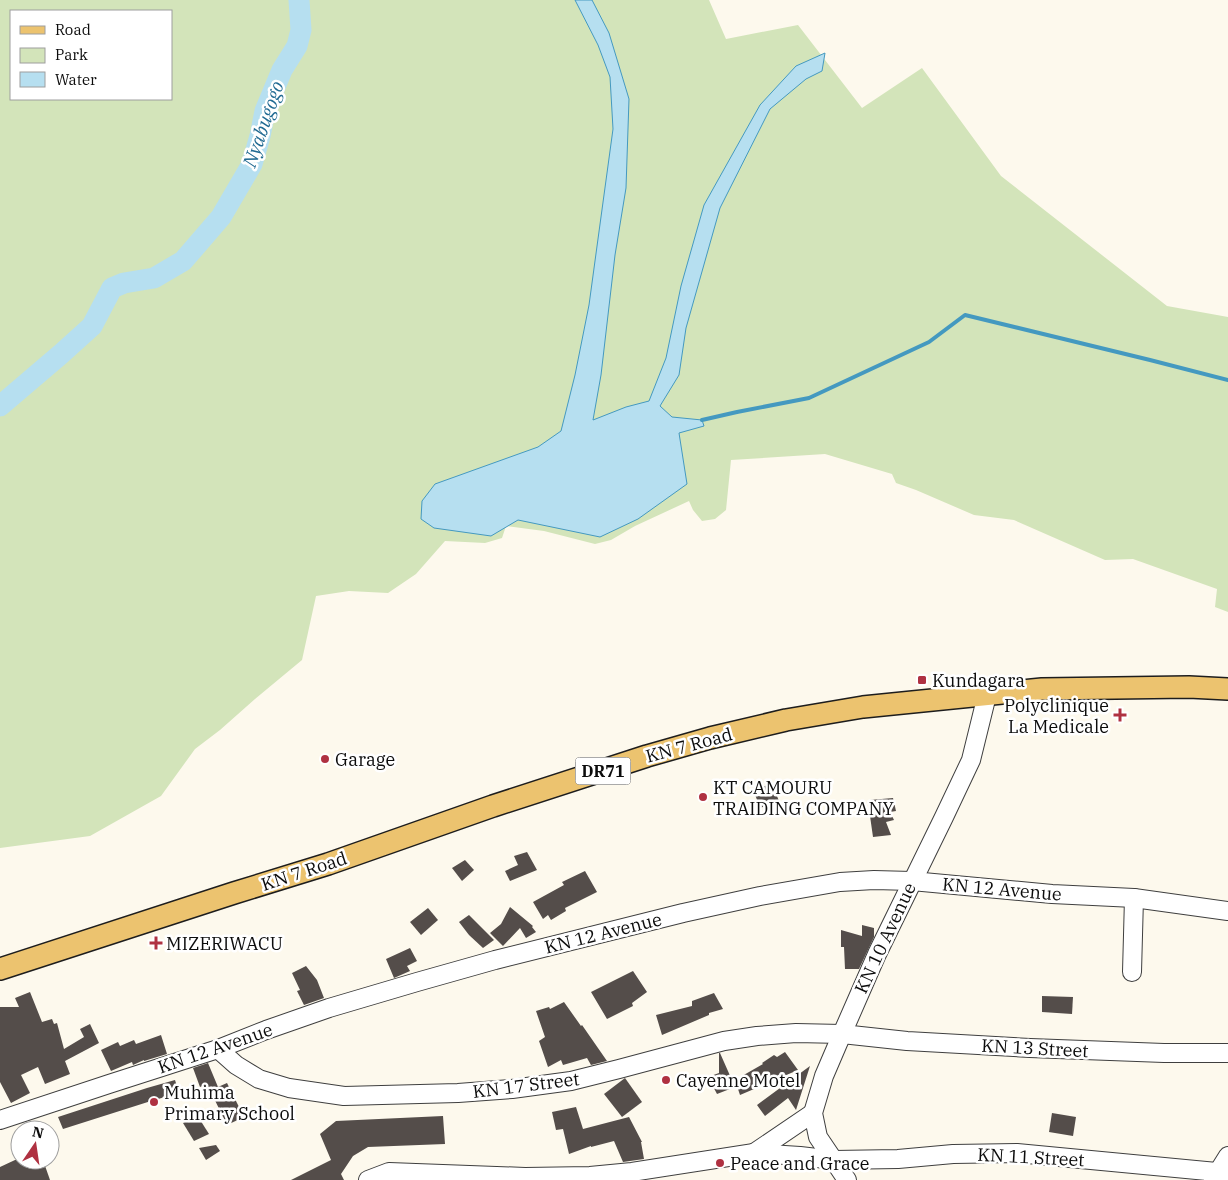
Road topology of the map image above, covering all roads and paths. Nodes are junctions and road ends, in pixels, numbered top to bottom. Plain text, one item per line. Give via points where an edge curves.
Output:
1 (1228, 688) edge
2 (986, 695) junction
3 (912, 880) junction
4 (1134, 898) junction
5 (1228, 911) edge
6 (0, 969) edge
7 (1132, 972) dead end
8 (842, 1034) junction
9 (218, 1049) junction
10 (1228, 1053) edge
11 (814, 1113) junction
12 (0, 1120) edge
13 (754, 1153) junction
14 (1228, 1156) edge
15 (834, 1160) junction
16 (1220, 1175) edge
17 (368, 1180) edge
18 (847, 1180) edge

1 - 2 main road, KN 7 Road / DR71 via 1042,689
2 - 3 street, KN 10 Avenue via 971,760
2 - 6 main road, KN 7 Road / DR71 via 864,707 786,720 710,738
3 - 4 street, KN 12 Avenue via 1052,894
3 - 8 street, KN 10 Avenue
3 - 9 street, KN 12 Avenue via 840,882 683,913 417,982 329,1008
4 - 5 street, KN 12 Avenue
4 - 7 street
8 - 9 street, KN 17 Street via 796,1033 724,1041 571,1081 512,1089 344,1096 289,1088 260,1079 236,1065
8 - 10 street, KN 13 Street via 1030,1048
8 - 11 street, KN 10 Avenue via 824,1076
9 - 12 street, KN 12 Avenue
11 - 13 street
11 - 15 street, KN 10 Avenue via 818,1137
13 - 15 street, KN 11 Street
13 - 17 street via 590,1176 390,1172
14 - 16 street
15 - 16 street, KN 11 Street via 1017,1153
15 - 18 street, KN 10 Avenue

